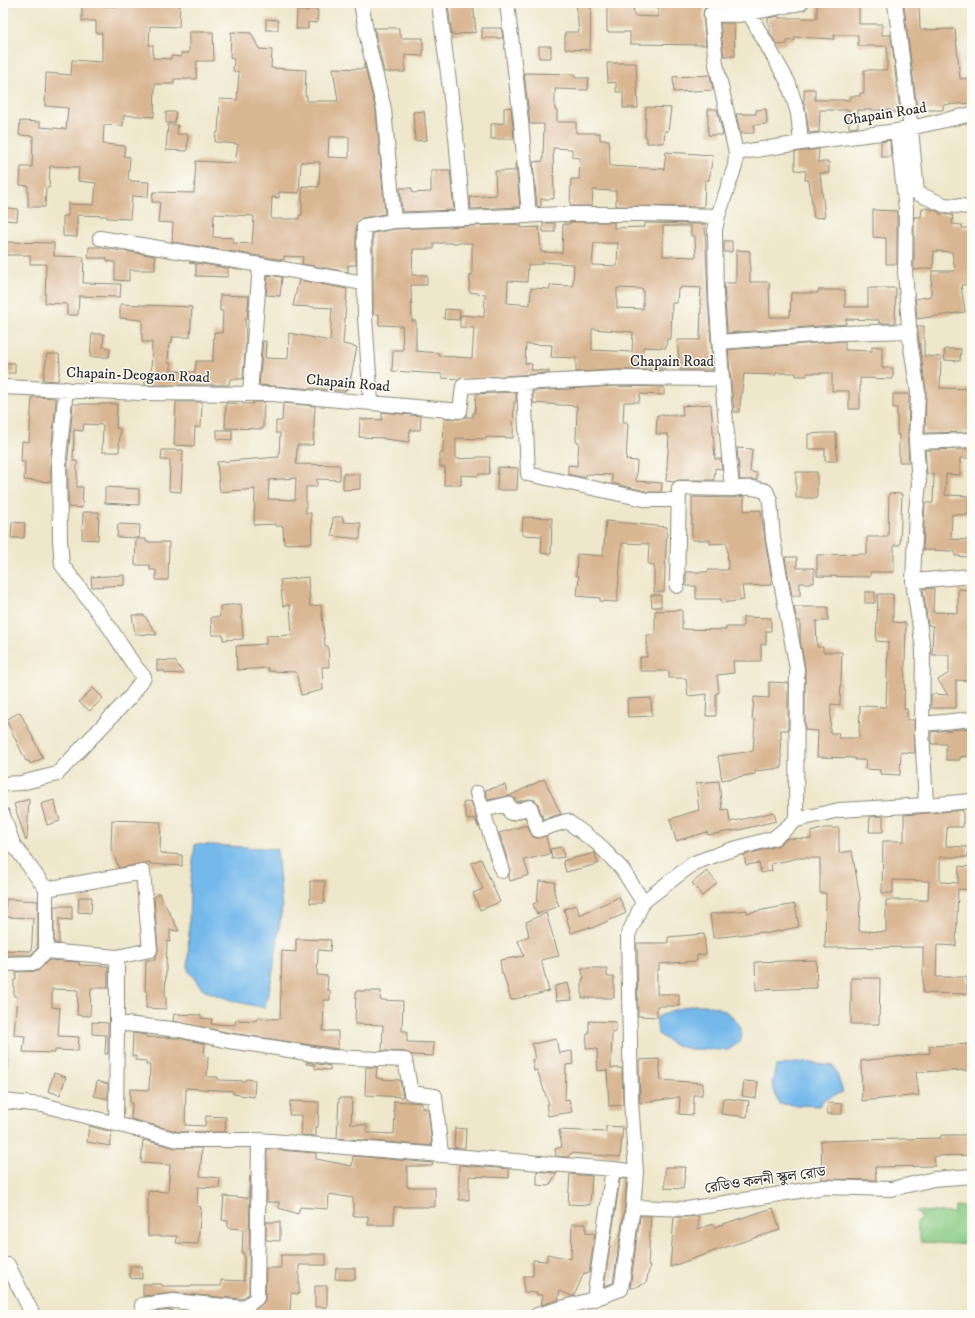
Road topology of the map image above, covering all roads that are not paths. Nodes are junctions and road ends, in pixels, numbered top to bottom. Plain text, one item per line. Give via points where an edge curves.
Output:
1 (361, 3) edge
2 (438, 3) edge
3 (507, 3) edge
4 (801, 3) edge
5 (895, 3) edge
6 (749, 13) junction
7 (972, 114) edge
8 (911, 128) junction
9 (897, 131) junction
10 (801, 143) junction
11 (736, 154) junction
12 (972, 207) edge
13 (529, 216) junction
14 (718, 216) junction
15 (464, 218) junction
16 (394, 221) junction
17 (100, 238) dead end
18 (260, 265) junction
19 (364, 283) junction
20 (910, 332) junction
21 (719, 342) junction
22 (722, 379) junction
23 (524, 383) junction
24 (3, 387) edge
25 (66, 390) junction
26 (250, 394) junction
27 (272, 394) joint
28 (371, 402) junction
29 (972, 440) edge
30 (916, 442) junction
31 (732, 489) junction
32 (679, 500) junction
33 (972, 576) edge
34 (914, 582) junction
35 (677, 586) dead end
36 (972, 719) edge
37 (922, 724) junction
38 (3, 784) edge
39 (478, 792) dead end
40 (972, 801) edge
41 (926, 806) junction
42 (483, 810) junction
43 (3, 815) edge
44 (796, 820) junction
45 (502, 871) dead end
46 (46, 889) junction
47 (643, 902) junction
48 (46, 951) junction
49 (116, 957) junction
50 (3, 964) edge
51 (117, 1023) junction
52 (3, 1101) edge
53 (116, 1124) junction
54 (259, 1140) junction
55 (441, 1154) junction
56 (613, 1169) junction
57 (636, 1172) junction
58 (972, 1176) edge
59 (633, 1207) junction
60 (8, 1265) dead end
61 (594, 1299) junction
62 (141, 1312) edge
63 (33, 1315) edge
64 (537, 1315) edge

1 - 16 street via 368,47 384,109
2 - 15 street
3 - 13 street
4 - 6 street
5 - 8 street
6 - 10 street via 788,82 798,113
6 - 11 street via 711,14 716,64
7 - 8 street, Chapain Road
8 - 9 street, Chapain Road
8 - 12 street via 917,193 944,205
9 - 10 street, Chapain Road
9 - 20 street via 906,209 905,271
10 - 11 street, Chapain Road
11 - 14 street, Chapain Road
13 - 14 street
13 - 15 street
14 - 21 street, Chapain Road via 715,230
15 - 16 street
16 - 19 street via 364,226
17 - 18 street
18 - 19 street
18 - 26 street
19 - 28 street
20 - 21 street via 842,333
20 - 30 street via 918,392
21 - 22 street, Chapain Road
22 - 23 street, Chapain Road via 618,378
22 - 31 street
23 - 28 street, Chapain Road via 463,386 460,411
23 - 32 street via 528,474 648,500
24 - 25 street, Chapain-Deogaon Road
25 - 26 street, Chapain-Deogaon Road
25 - 38 street via 59,457 62,565 144,677 132,695 57,774
26 - 27 street, Chapain-Deogaon Road
27 - 28 street, Chapain Road
29 - 30 street
30 - 34 street via 919,484
31 - 32 street via 679,488
31 - 44 street via 750,487 766,490 770,500 773,539 797,669
32 - 35 street
33 - 34 street
34 - 37 street via 923,649
36 - 37 street
37 - 41 street
39 - 42 street
40 - 41 street
41 - 44 street via 839,810
42 - 45 street
42 - 47 street via 508,804 511,813 530,807 538,830 567,821 597,843 622,869
43 - 46 street via 13,844
44 - 47 street via 774,838 694,863
46 - 48 street
46 - 49 street via 143,872 150,950
47 - 57 street via 628,936 631,1101
48 - 49 street
48 - 50 street via 34,963
49 - 51 street
51 - 53 street
51 - 55 street via 180,1030 229,1041 330,1057 405,1060 411,1093 435,1096
52 - 53 street via 43,1106
53 - 54 street via 178,1140
54 - 55 street
54 - 62 street via 257,1298 244,1308 174,1301
55 - 56 street
56 - 57 street
56 - 61 street
57 - 59 street
58 - 59 street, রেডিও কলনী স্কুল রোড via 934,1179 891,1189 824,1187 687,1209
59 - 61 street via 621,1289
60 - 63 street
61 - 64 street

